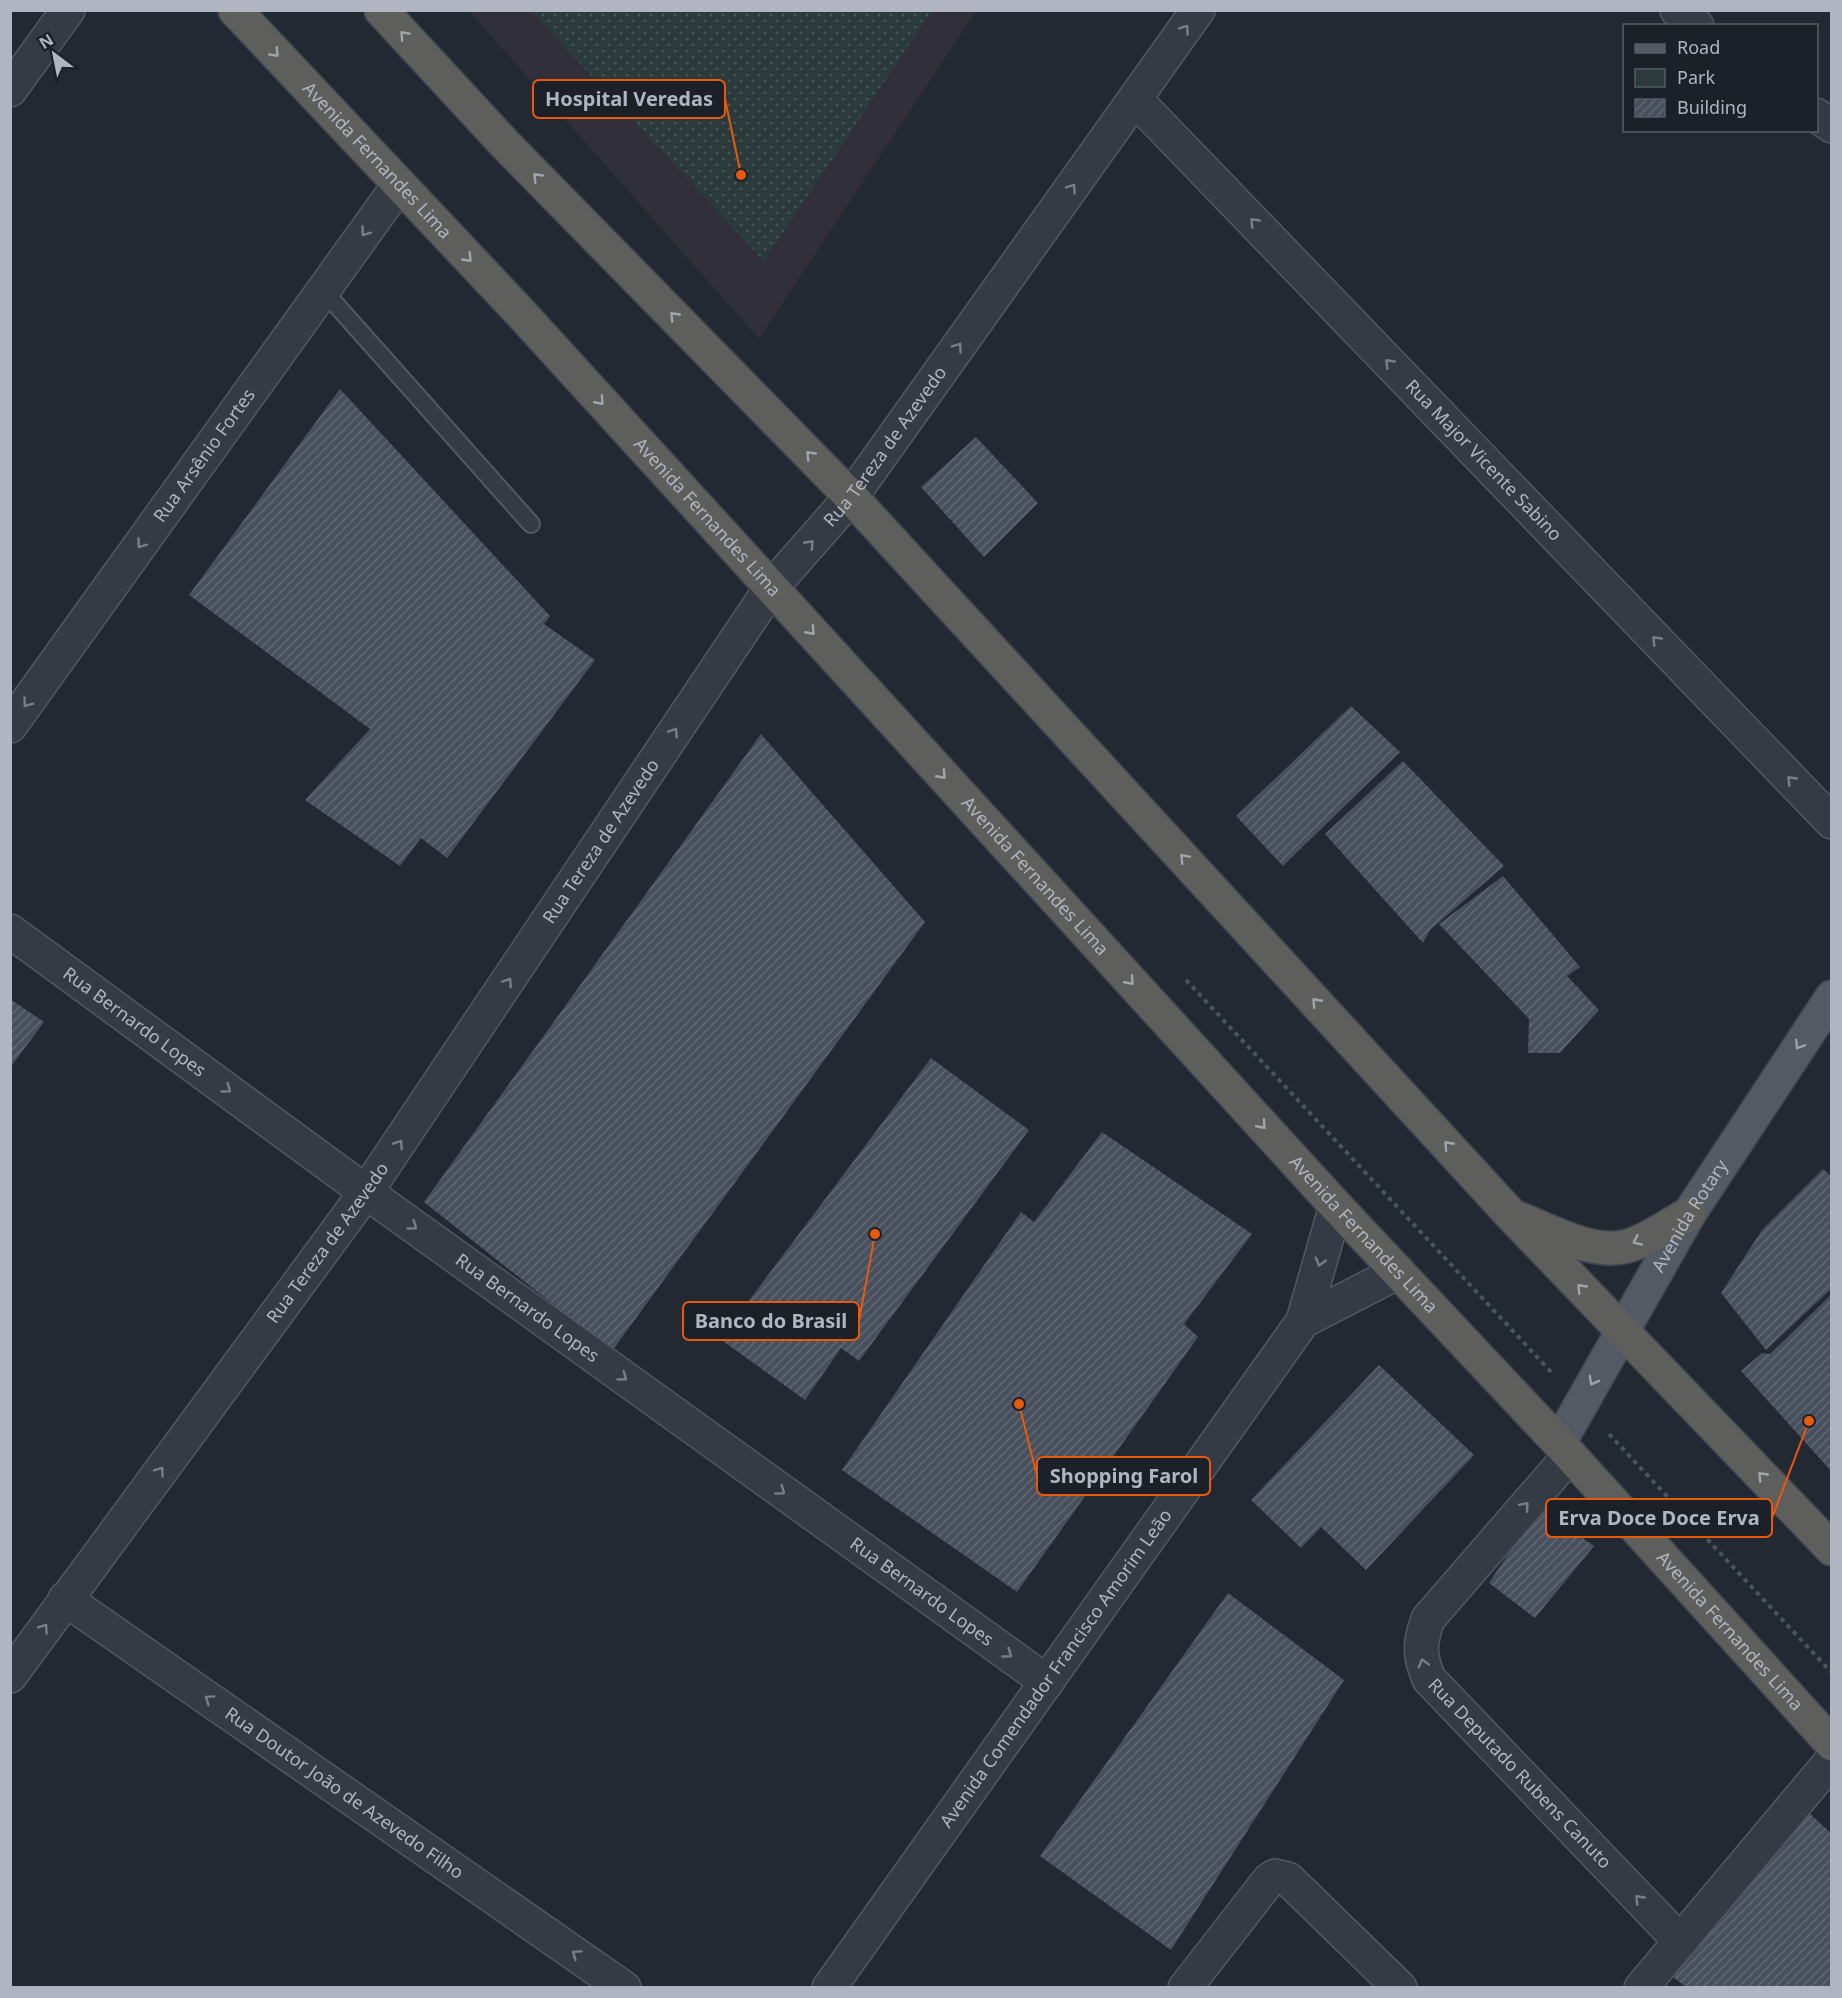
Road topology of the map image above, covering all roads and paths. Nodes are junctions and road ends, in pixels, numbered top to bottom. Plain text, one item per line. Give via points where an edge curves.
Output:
1 (68, 10) edge
2 (235, 10) edge
3 (381, 10) edge
4 (1198, 10) edge
5 (1677, 10) edge
6 (1694, 24) edge
7 (10, 90) edge
8 (1135, 99) junction
9 (1818, 116) edge
10 (1832, 126) edge
11 (399, 185) junction
12 (323, 291) junction
13 (851, 497) junction
14 (531, 524) dead end
15 (771, 588) junction
16 (10, 726) edge
17 (1832, 822) edge
18 (10, 931) edge
19 (1832, 997) edge
20 (366, 1192) junction
21 (1336, 1206) junction
22 (1689, 1214) junction
23 (1513, 1216) junction
24 (1398, 1272) junction
25 (1303, 1320) junction
26 (1622, 1330) junction
27 (1565, 1449) junction
28 (1832, 1549) edge
29 (65, 1599) junction
30 (10, 1676) edge
31 (1047, 1682) junction
32 (1832, 1744) edge
33 (1832, 1760) edge
34 (1680, 1941) junction
35 (624, 1988) edge
36 (829, 1988) edge
37 (1185, 1988) edge
38 (1400, 1988) edge
39 (1641, 1988) edge

1 - 7 street
2 -> 11 highway, Avenida Fernandes Lima
13 -> 3 highway via 504,143
8 -> 4 street, Rua Tereza de Azevedo
5 - 6 street
13 -> 8 street, Rua Tereza de Azevedo
17 -> 8 street, Rua Major Vicente Sabino
9 - 10 street
11 -> 12 street, Rua Arsênio Fortes
11 -> 15 highway, Avenida Fernandes Lima
12 - 14 lane
12 -> 16 street, Rua Arsênio Fortes
15 -> 13 street, Rua Tereza de Azevedo
23 -> 13 highway
20 -> 15 street, Rua Tereza de Azevedo
15 -> 21 highway, Avenida Fernandes Lima
18 -> 20 street, Rua Bernardo Lopes
19 -> 22 main road, Avenida Rotary
29 -> 20 street, Rua Tereza de Azevedo
20 -> 31 street, Rua Bernardo Lopes
21 - 24 highway, Avenida Fernandes Lima
21 -> 25 street, Avenida Comendador Francisco Amorim Leão
22 -> 23 highway via 1631,1245 1605,1248
22 - 26 main road, Avenida Rotary
26 -> 23 highway
24 - 25 street, Avenida Comendador Francisco Amorim Leão
24 - 27 highway, Avenida Fernandes Lima
25 - 31 street, Avenida Comendador Francisco Amorim Leão
26 -> 27 main road, Avenida Rotary
28 -> 26 highway
27 - 32 highway, Avenida Fernandes Lima
34 -> 27 street, Rua Deputado Rubens Canuto via 1429,1680 1420,1659 1428,1619
30 -> 29 street, Rua Tereza de Azevedo
35 -> 29 street, Rua Doutor João de Azevedo Filho
31 - 36 street, Avenida Comendador Francisco Amorim Leão
33 - 34 street
34 - 39 street
37 - 38 street via 1275,1876 1288,1879

